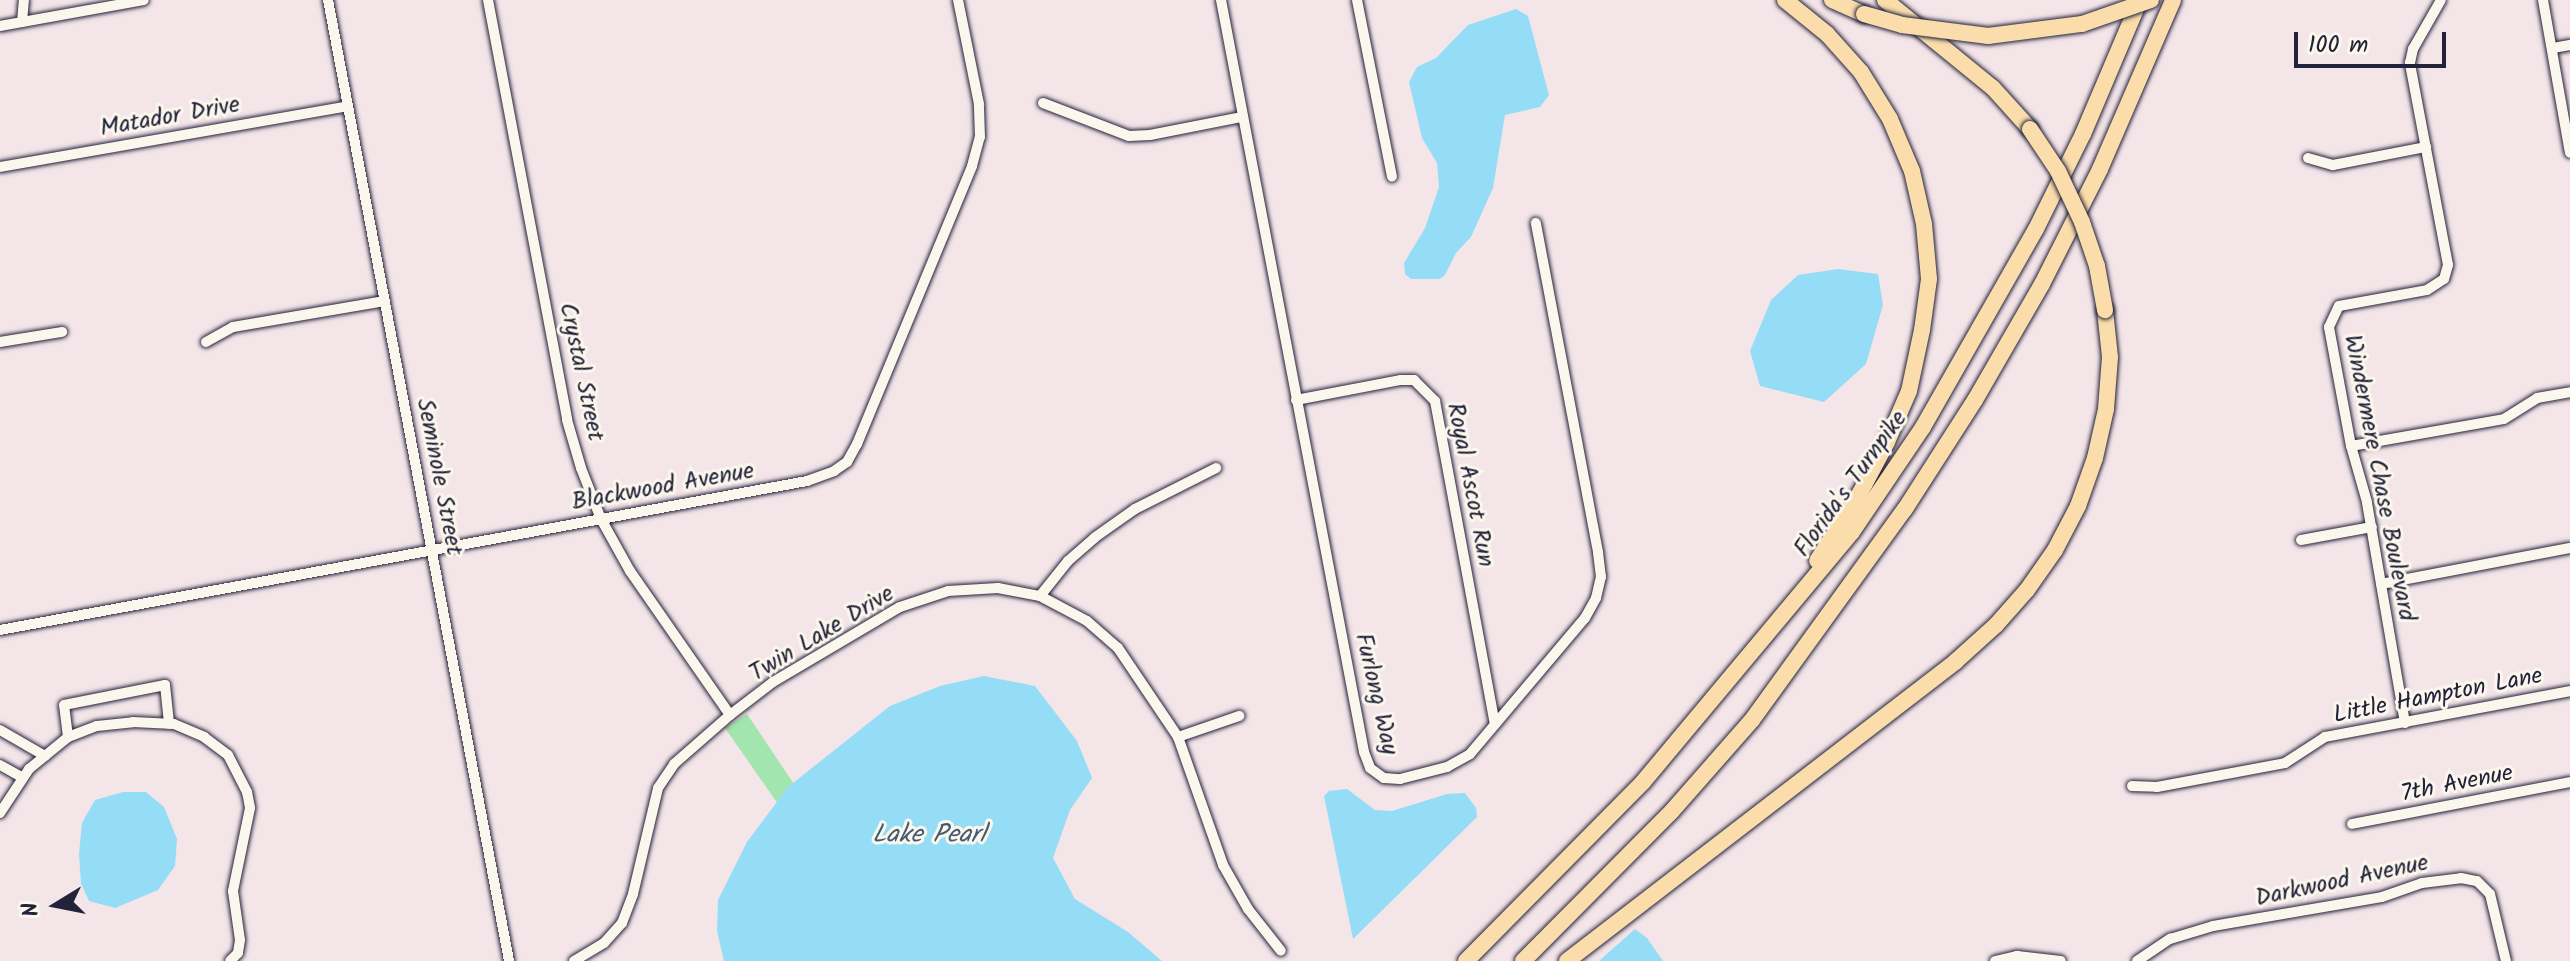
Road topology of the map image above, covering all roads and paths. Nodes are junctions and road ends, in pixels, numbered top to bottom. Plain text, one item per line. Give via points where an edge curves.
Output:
1 (24, 0) edge
2 (144, 0) edge
3 (328, 0) edge
4 (488, 0) edge
5 (958, 0) edge
6 (1221, 0) edge
7 (1357, 0) edge
8 (1785, 0) edge
9 (1832, 0) edge
10 (1885, 0) edge
11 (2140, 0) edge
12 (2151, 0) edge
13 (2173, 0) edge
14 (2441, 0) edge
15 (2543, 0) edge
16 (22, 22) junction
17 (0, 26) edge
18 (2570, 45) edge
19 (2553, 48) junction
20 (1043, 103) dead end
21 (348, 106) junction
22 (1242, 117) junction
23 (2426, 147) junction
24 (2570, 153) edge
25 (2308, 158) dead end
26 (0, 167) edge
27 (1392, 177) dead end
28 (1536, 223) dead end
29 (385, 301) junction
30 (62, 332) dead end
31 (0, 342) edge
32 (206, 342) dead end
33 (2570, 392) edge
34 (1296, 400) junction
35 (2351, 446) junction
36 (1216, 468) dead end
37 (601, 519) junction
38 (2372, 527) junction
39 (2301, 540) dead end
40 (2570, 548) edge
41 (433, 550) junction
42 (2381, 584) junction
43 (1040, 596) junction
44 (1784, 611) junction
45 (0, 630) edge
46 (2570, 691) edge
47 (730, 715) junction
48 (1239, 716) dead end
49 (2405, 723) junction
50 (169, 724) junction
51 (1495, 724) junction
52 (0, 730) edge
53 (68, 737) junction
54 (1178, 737) junction
55 (45, 756) junction
56 (0, 765) edge
57 (23, 778) junction
58 (2570, 782) edge
59 (2132, 786) dead end
60 (0, 813) edge
61 (2352, 824) dead end
62 (1281, 951) dead end
63 (230, 961) edge
64 (509, 961) edge
65 (574, 961) edge
66 (1466, 961) edge
67 (1523, 961) edge
68 (1567, 961) edge
69 (1995, 961) edge
70 (2061, 961) edge
71 (2137, 961) edge
72 (2506, 961) edge

1 - 16 street
2 - 16 street
3 - 21 street, Seminole Street
4 - 37 street, Crystal Street via 567,420
5 - 37 street, Blackwood Avenue via 979,104 980,137 847,462 807,481
6 - 22 street, Furlong Way
7 - 27 street
8 - 44 highway via 1861,72 1890,119 1912,171 1929,279 1909,391 1887,442
9 - 12 highway, bridge via 1929,30 1988,36 2082,24
10 - 68 highway, bridge via 1993,88 2030,129 2082,222 2097,266 2110,357 2095,458 2055,550 1996,625
11 - 44 highway, Florida's Turnpike via 2083,134 1978,336 1852,532
13 - 67 highway via 2100,169 2042,284 1905,509 1752,720 1672,811
14 - 23 street, Windermere Chase Boulevard via 2410,63
15 - 19 street
16 - 17 street
18 - 19 street
19 - 24 street
20 - 22 street via 1129,136
21 - 26 street, Matador Drive
21 - 29 street, Seminole Street
22 - 34 street, Furlong Way
23 - 25 street via 2333,165
23 - 35 street, Windermere Chase Boulevard via 2448,265 2444,279 2427,290 2339,306 2329,327
28 - 51 street, Furlong Way via 1601,577 1585,618
29 - 32 street via 233,327
29 - 41 street, Seminole Street
30 - 31 street
33 - 35 street via 2537,398 2504,419
34 - 51 street, Royal Ascot Run via 1414,380 1435,401
34 - 51 street, Furlong Way via 1370,768 1384,778 1400,779 1447,767 1470,754
35 - 38 street, Windermere Chase Boulevard
36 - 43 street via 1135,509 1094,538
37 - 41 street, Blackwood Avenue
37 - 47 street, Crystal Street via 630,571
38 - 39 street
38 - 42 street, Windermere Chase Boulevard
40 - 42 street
41 - 45 street, Blackwood Avenue
41 - 64 street, Seminole Street
42 - 49 street, Windermere Chase Boulevard
43 - 47 street, Twin Lake Drive via 998,588 948,591 900,607 773,682
43 - 54 street, Twin Lake Drive via 1087,621 1118,648
44 - 66 highway, Florida's Turnpike via 1643,782
46 - 49 street, Little Hampton Lane
47 - 65 street, Twin Lake Drive via 674,764 658,788 622,923 604,943
48 - 54 street
49 - 59 street, Little Hampton Lane via 2325,737 2285,763 2157,787
50 - 53 street via 109,725
50 - 53 street via 165,685 64,705
50 - 63 street via 204,737 228,755 247,792 250,808 233,891 240,940
52 - 55 street
53 - 55 street
54 - 62 street, Twin Lake Drive via 1223,865
55 - 57 street
56 - 57 street
57 - 60 street
58 - 61 street, 7th Avenue
69 - 70 street via 2017,956
71 - 72 street, Darkwood Avenue via 2170,939 2213,926 2461,878 2477,881 2490,894

